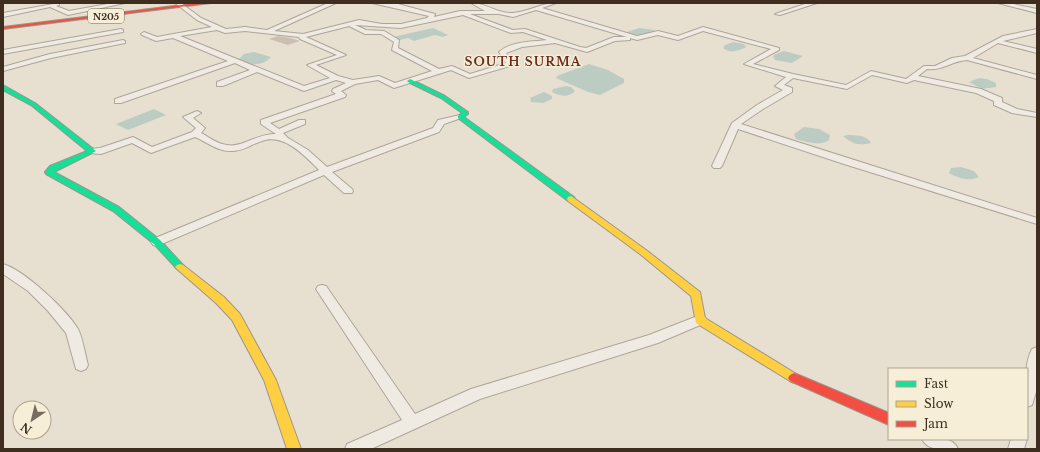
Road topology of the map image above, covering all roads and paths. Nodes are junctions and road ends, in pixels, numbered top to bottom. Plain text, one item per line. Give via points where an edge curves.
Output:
1 (61, 3) edge
2 (122, 3) edge
3 (209, 3) edge
4 (333, 3) edge
5 (375, 3) edge
6 (474, 3) edge
7 (553, 3) edge
8 (814, 3) edge
9 (1001, 3) edge
10 (50, 5) junction
11 (181, 5) edge
12 (536, 8) junction
13 (1037, 11) edge
14 (492, 12) junction
15 (460, 14) junction
16 (778, 14) dead end
17 (3, 15) edge
18 (429, 20) junction
19 (349, 24) junction
20 (3, 28) edge
21 (217, 28) junction
22 (121, 31) dead end
23 (1037, 31) edge
24 (266, 32) junction
25 (144, 34) dead end
26 (174, 36) junction
27 (303, 36) junction
28 (637, 38) junction
29 (557, 41) junction
30 (996, 41) junction
31 (122, 42) dead end
32 (4, 51) edge
33 (1037, 52) edge
34 (967, 58) junction
35 (234, 61) junction
36 (3, 69) edge
37 (256, 70) junction
38 (438, 71) junction
39 (792, 76) junction
40 (912, 77) junction
41 (1037, 77) edge
42 (336, 78) junction
43 (353, 82) junction
44 (410, 82) junction
45 (220, 84) dead end
46 (3, 87) edge
47 (118, 101) dead end
48 (197, 113) dead end
49 (1037, 115) edge
50 (460, 117) junction
51 (302, 122) dead end
52 (735, 125) junction
53 (278, 132) junction
54 (195, 134) junction
55 (285, 140) junction
56 (92, 151) junction
57 (717, 166) dead end
58 (326, 172) junction
59 (348, 191) dead end
60 (1037, 221) edge
61 (157, 242) junction
62 (3, 268) edge
63 (322, 289) dead end
64 (700, 320) junction
65 (1037, 353) edge
66 (81, 365) dead end
67 (1028, 395) edge
68 (888, 419) edge
69 (412, 422) junction
70 (932, 440) edge
71 (294, 449) edge
72 (352, 449) edge
73 (950, 449) edge

1 - 10 street
2 - 10 street via 68,13
3 - 11 main road, N205
4 - 24 street
5 - 18 street via 433,15
6 - 14 street
7 - 12 street
8 - 16 street
9 - 13 street
10 - 17 street
11 - 20 main road, N205
11 - 21 street via 199,19
12 - 14 street via 513,15
12 - 28 street
14 - 15 street
15 - 18 street
15 - 29 street via 513,32 523,30
18 - 19 street via 401,26 359,22
19 - 27 street
19 - 38 street via 364,32 382,32 390,36 397,41 394,49
21 - 24 street via 225,31 245,29
21 - 26 street
22 - 32 street
23 - 30 street via 1005,36
24 - 27 street
25 - 26 street via 156,39
26 - 35 street
27 - 42 street via 302,38 343,55 310,65
28 - 29 street via 614,39 587,50
28 - 39 street via 658,32 678,38 703,29 777,49 747,64
29 - 38 street via 525,44 507,49 502,52 511,64 469,76 452,68
30 - 33 street
30 - 34 street
31 - 36 street via 50,56
34 - 40 street via 954,59 936,68 926,67
34 - 41 street
35 - 37 street
35 - 47 street
37 - 42 street via 304,89
37 - 45 street
38 - 44 street
39 - 40 street via 846,87 871,73 907,80
39 - 52 street via 779,86 789,90
40 - 49 street via 978,91 999,100 997,103 1004,107
42 - 43 street
43 - 44 street via 379,78 393,86
43 - 53 street via 336,91 342,95 264,122
44 - 50 main road via 443,97 466,113
46 - 56 main road via 33,104
48 - 54 street via 187,117 201,128
50 - 58 street via 440,122 436,130
50 - 64 main road via 643,252 696,295
51 - 53 street
52 - 57 street
52 - 60 street
53 - 55 street
54 - 55 street via 224,148 234,149 262,138
54 - 56 street via 151,150 133,140 101,151
55 - 58 street via 304,150
56 - 61 main road via 52,168 49,172 116,209
58 - 59 street
58 - 61 street
61 - 71 main road via 175,263 220,300 236,317 270,380
62 - 66 street via 32,288 72,331
63 - 69 street
64 - 68 main road via 800,381
64 - 69 street via 653,339 476,394
65 - 67 street
69 - 72 street
70 - 73 street

